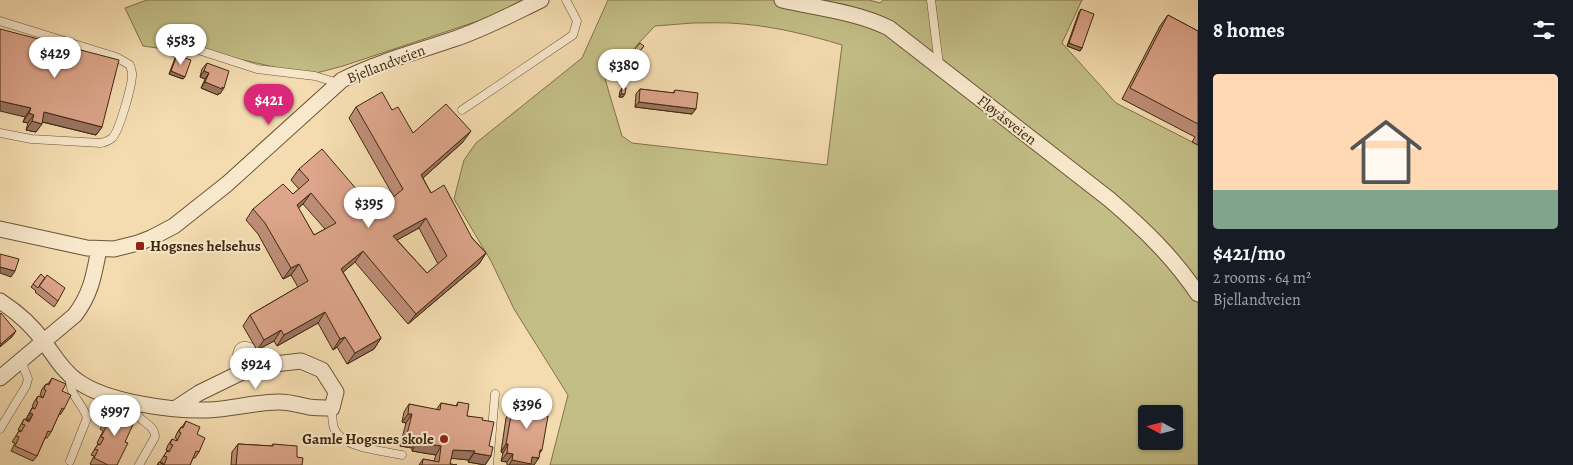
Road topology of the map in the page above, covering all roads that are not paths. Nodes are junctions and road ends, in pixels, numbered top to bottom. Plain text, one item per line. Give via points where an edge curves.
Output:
1 (541, 0) edge
2 (566, 0) edge
3 (782, 0) edge
4 (931, 0) edge
5 (0, 21) edge
6 (180, 44) dead end
7 (939, 66) junction
8 (338, 83) junction
9 (462, 110) dead end
10 (0, 133) edge
11 (0, 228) edge
12 (99, 249) junction
13 (1198, 294) edge
14 (0, 301) edge
15 (45, 342) junction
16 (21, 360) junction
17 (259, 368) junction
18 (238, 374) junction
19 (70, 375) junction
20 (0, 378) edge
21 (495, 394) dead end
22 (131, 401) junction
23 (176, 408) junction
24 (332, 408) junction
25 (0, 429) edge
26 (402, 455) dead end
27 (70, 461) dead end
28 (139, 465) edge
29 (489, 465) edge

1 - 8 street, Bjellandveien via 495,23 359,72
2 - 9 lane via 577,20 573,35
3 - 7 street, Fløyåsveien via 878,22
4 - 7 lane
5 - 10 lane via 116,57 130,65 132,72 117,131 106,142 31,139
6 - 8 lane via 257,69 315,76
7 - 13 street, Fløyåsveien via 1144,229 1179,267
8 - 12 street, Bjellandveien via 227,184 174,226 138,243
11 - 12 street, Bjellandveien
12 - 15 street via 92,284 83,304
14 - 15 street via 27,321
15 - 16 street
15 - 19 street
16 - 20 street
16 - 25 lane via 28,379 26,386
17 - 18 street
17 - 18 lane via 254,349 243,346 236,356
17 - 24 street via 301,361 322,370 336,392
18 - 23 street via 198,393
19 - 22 street via 88,388
19 - 27 lane via 70,389 87,418
21 - 29 lane
22 - 23 street
22 - 28 lane via 139,417 155,433
23 - 24 street via 207,410 278,402
24 - 26 lane via 333,426 340,437 363,448

